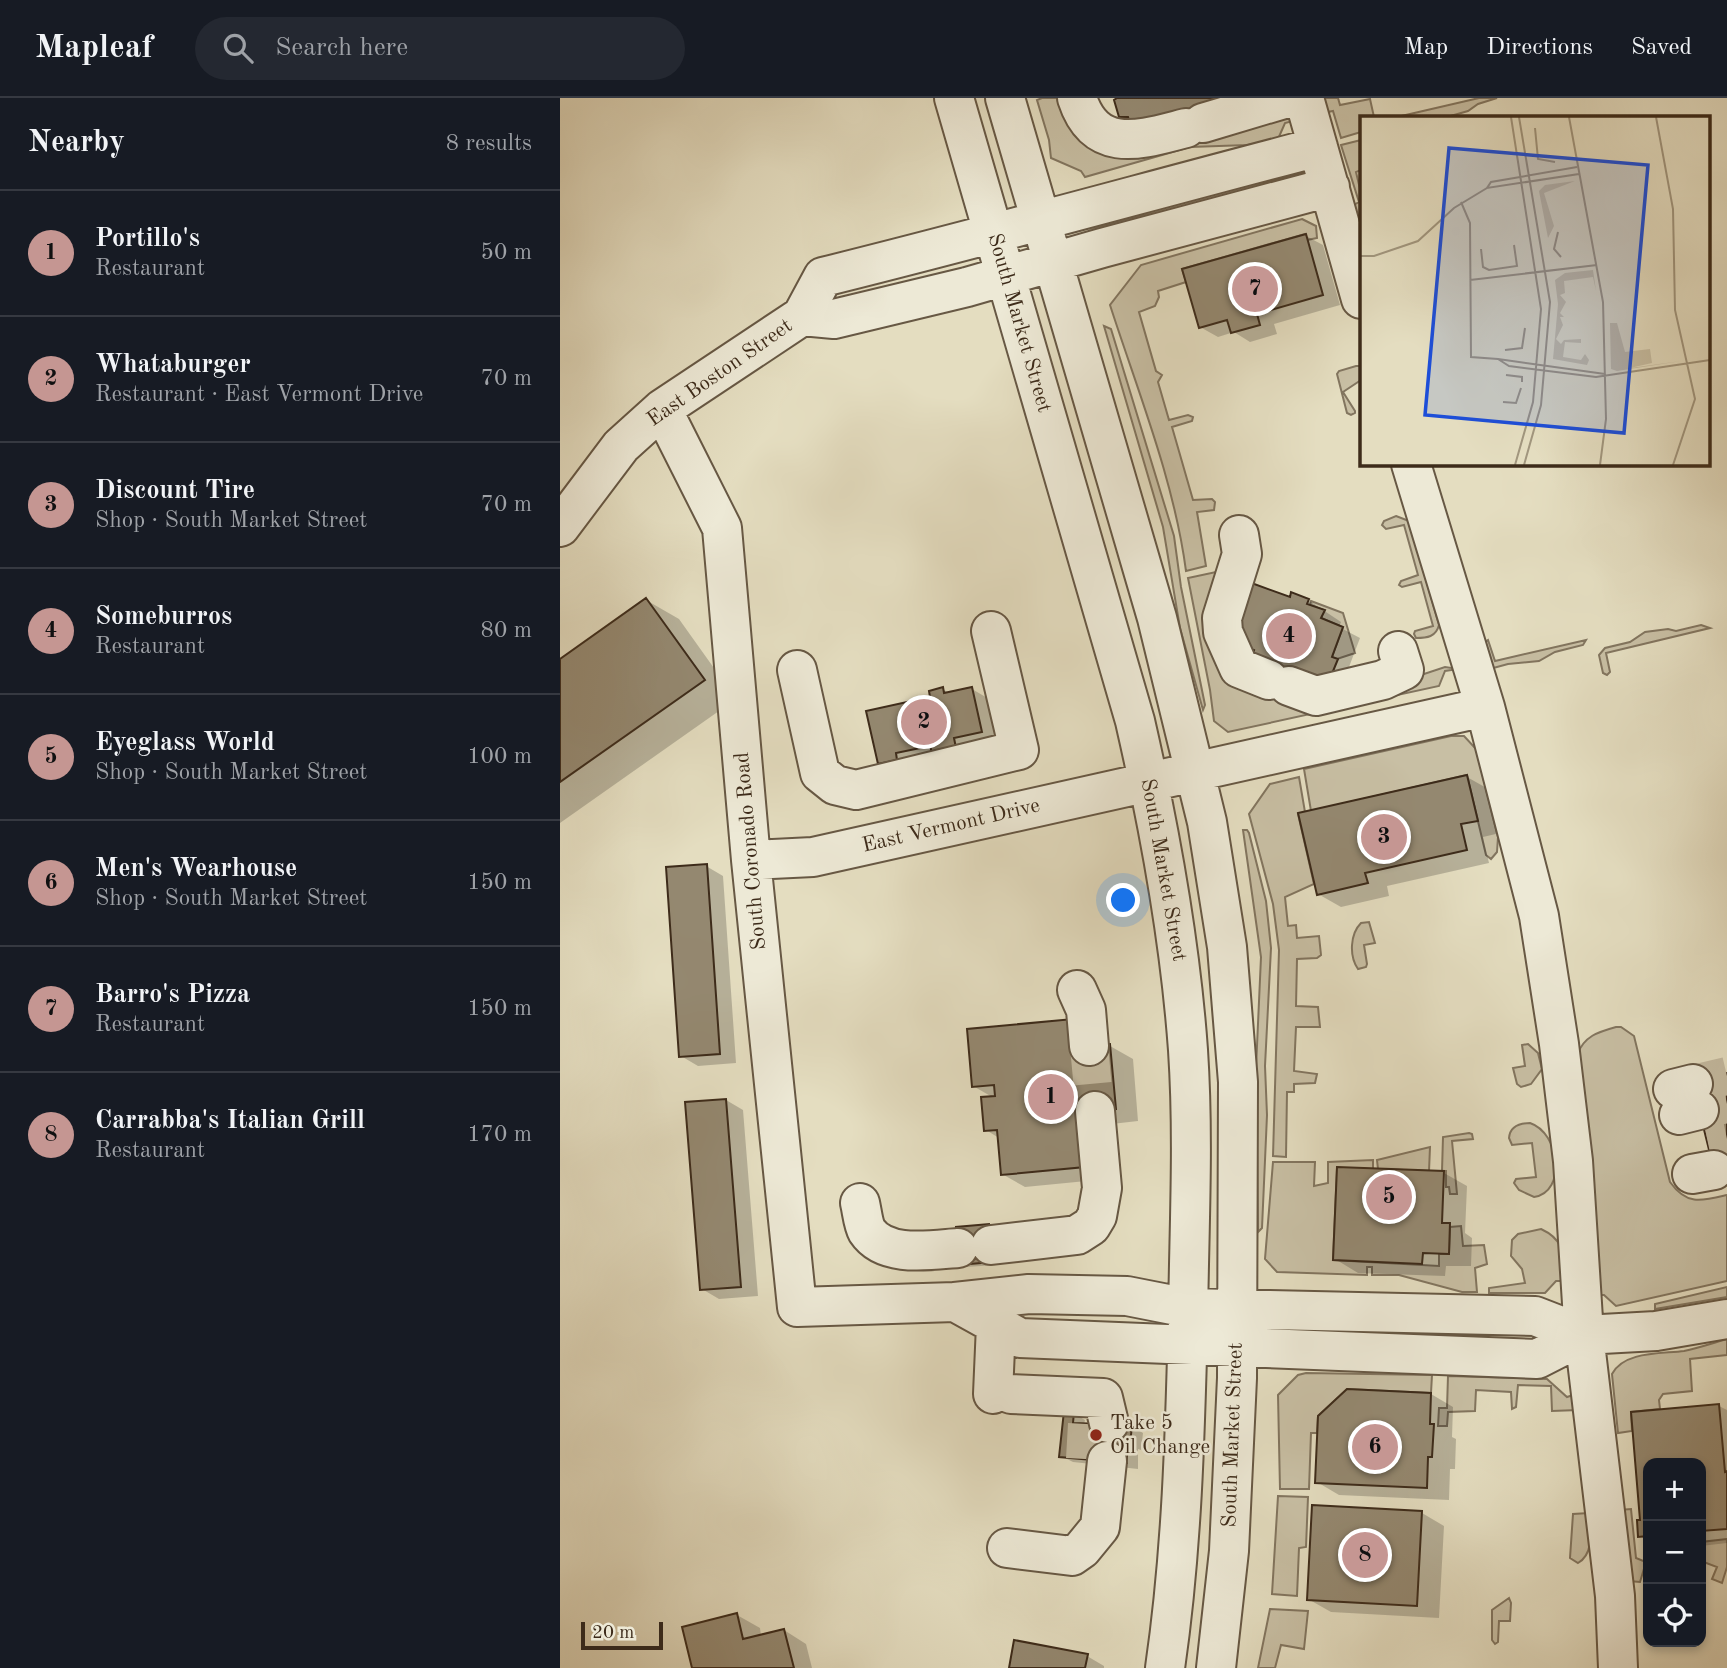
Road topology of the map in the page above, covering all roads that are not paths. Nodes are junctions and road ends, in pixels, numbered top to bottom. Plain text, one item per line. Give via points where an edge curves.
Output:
1 (954, 98) edge
2 (1005, 98) edge
3 (1077, 98) edge
4 (1287, 98) edge
5 (1304, 98) edge
6 (1318, 147) junction
7 (1330, 187) junction
8 (1040, 221) junction
9 (993, 234) junction
10 (1052, 264) junction
11 (1005, 276) junction
12 (1360, 295) edge
13 (802, 316) junction
14 (662, 409) junction
15 (1412, 466) edge
16 (560, 527) edge
17 (1239, 536) dead end
18 (991, 631) dead end
19 (1398, 651) dead end
20 (797, 670) dead end
21 (1485, 707) junction
22 (1195, 771) junction
23 (1149, 781) junction
24 (751, 860) junction
25 (1077, 990) dead end
26 (1089, 1046) tunnel mouth
27 (1095, 1111) tunnel mouth
28 (860, 1203) dead end
29 (955, 1302) junction
30 (1237, 1310) junction
31 (1727, 1319) edge
32 (996, 1325) junction
33 (1188, 1326) junction
34 (1584, 1335) junction
35 (1237, 1348) junction
36 (1007, 1548) dead end
37 (1166, 1668) edge
38 (1216, 1668) edge
39 (1618, 1668) edge

1 - 9 street, South Market Street
2 - 8 street, South Market Street
3 - 4 street via 1095,127 1135,141
5 - 6 street
6 - 7 street
6 - 8 street, East Boston Street
7 - 10 street, East Boston Street
7 - 12 street
8 - 9 street, East Boston Street
8 - 10 street, South Market Street
9 - 11 street, South Market Street
9 - 13 street, East Boston Street via 823,277
10 - 11 street, East Boston Street
10 - 22 street, South Market Street via 1157,618
11 - 13 street, East Boston Street via 834,319
11 - 23 street, South Market Street
13 - 14 street, East Boston Street
14 - 16 street, East Boston Street via 621,446
14 - 24 street, South Coronado Road via 722,528
15 - 21 street
17 - 19 street via 1242,554 1222,618 1238,668 1316,696 1383,680 1404,670
18 - 20 street via 1019,750 856,790 835,785 820,773
21 - 22 street, East Vermont Drive
21 - 34 street via 1539,916 1573,1161
22 - 23 street, East Vermont Drive
22 - 30 street, South Market Street via 1216,871 1234,1020 1239,1145
23 - 24 street, East Vermont Drive via 813,857
23 - 33 street, South Market Street via 1172,899 1187,1044 1191,1128
24 - 29 street, South Coronado Road via 797,1307
25 - 26 street via 1086,1010
27 - 28 street via 1102,1188 1097,1216 1077,1236 917,1250 885,1246 867,1230
29 - 32 street
29 - 33 street via 1030,1294 1127,1296
30 - 33 street
30 - 34 street via 1535,1316
30 - 35 street, South Market Street
31 - 34 street via 1656,1331
32 - 33 street via 1020,1338
32 - 36 street via 1002,1394 1094,1432 1100,1527 1072,1556
33 - 35 street
33 - 37 street, South Market Street via 1180,1536
34 - 35 street via 1537,1359
34 - 39 street via 1615,1595
35 - 38 street, South Market Street via 1229,1551

